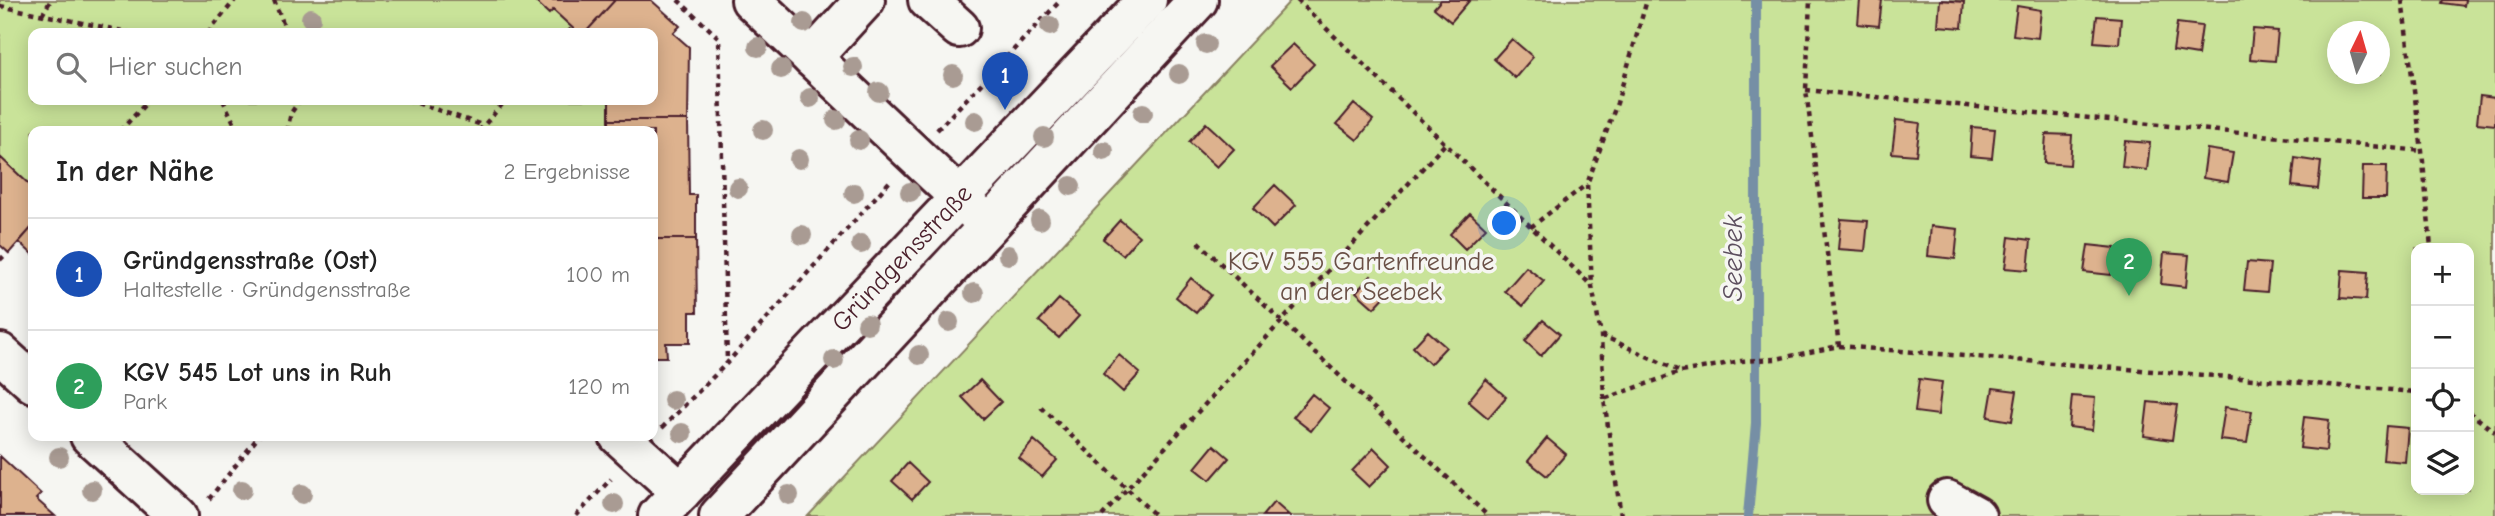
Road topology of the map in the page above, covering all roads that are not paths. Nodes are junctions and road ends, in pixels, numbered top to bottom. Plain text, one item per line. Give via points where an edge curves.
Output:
1 (751, 0) edge
2 (865, 0) edge
3 (928, 0) edge
4 (1147, 0) edge
5 (1198, 0) edge
6 (959, 28) dead end
7 (812, 58) junction
8 (960, 198) junction
9 (989, 225) junction
10 (0, 353) edge
11 (28, 378) edge
12 (97, 441) edge
13 (628, 444) edge
14 (669, 504) edge
15 (191, 511) edge
16 (719, 516) edge

1 - 7 street
2 - 7 street
3 - 6 street
4 - 8 street, Gründgensstraße
5 - 9 street, Gründgensstraße
7 - 8 street
8 - 9 street
8 - 14 street, Gründgensstraße
9 - 16 street, Gründgensstraße
10 - 11 street
12 - 15 street
13 - 14 street

